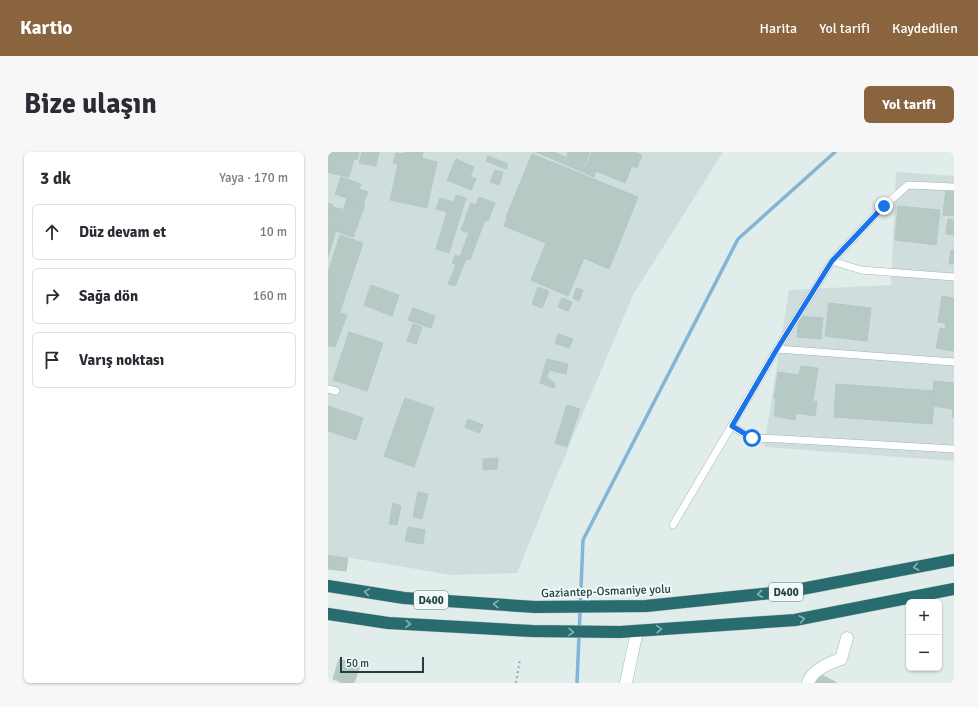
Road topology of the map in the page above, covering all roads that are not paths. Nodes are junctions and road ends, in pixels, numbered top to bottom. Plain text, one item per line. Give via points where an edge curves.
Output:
1 (954, 187) edge
2 (832, 261) junction
3 (954, 277) edge
4 (777, 349) junction
5 (954, 362) edge
6 (328, 389) edge
7 (336, 391) dead end
8 (732, 426) junction
9 (954, 449) edge
10 (673, 525) dead end
11 (954, 560) edge
12 (328, 586) edge
13 (954, 589) edge
14 (328, 614) edge
15 (637, 631) junction
16 (847, 638) dead end
17 (626, 683) edge
18 (808, 683) edge

1 - 2 lane via 908,185 884,206
2 - 3 lane via 861,270
2 - 4 lane
4 - 5 lane
4 - 8 lane
6 - 7 lane
8 - 9 lane via 752,438
8 - 10 lane
11 -> 12 highway, Gaziantep-Osmaniye yolu / D400 via 791,591 646,606 535,607 404,598
15 -> 13 highway, D400 via 794,620
14 -> 15 highway, D400 via 388,623 532,631
15 - 17 street
16 - 18 street via 841,659 824,665

